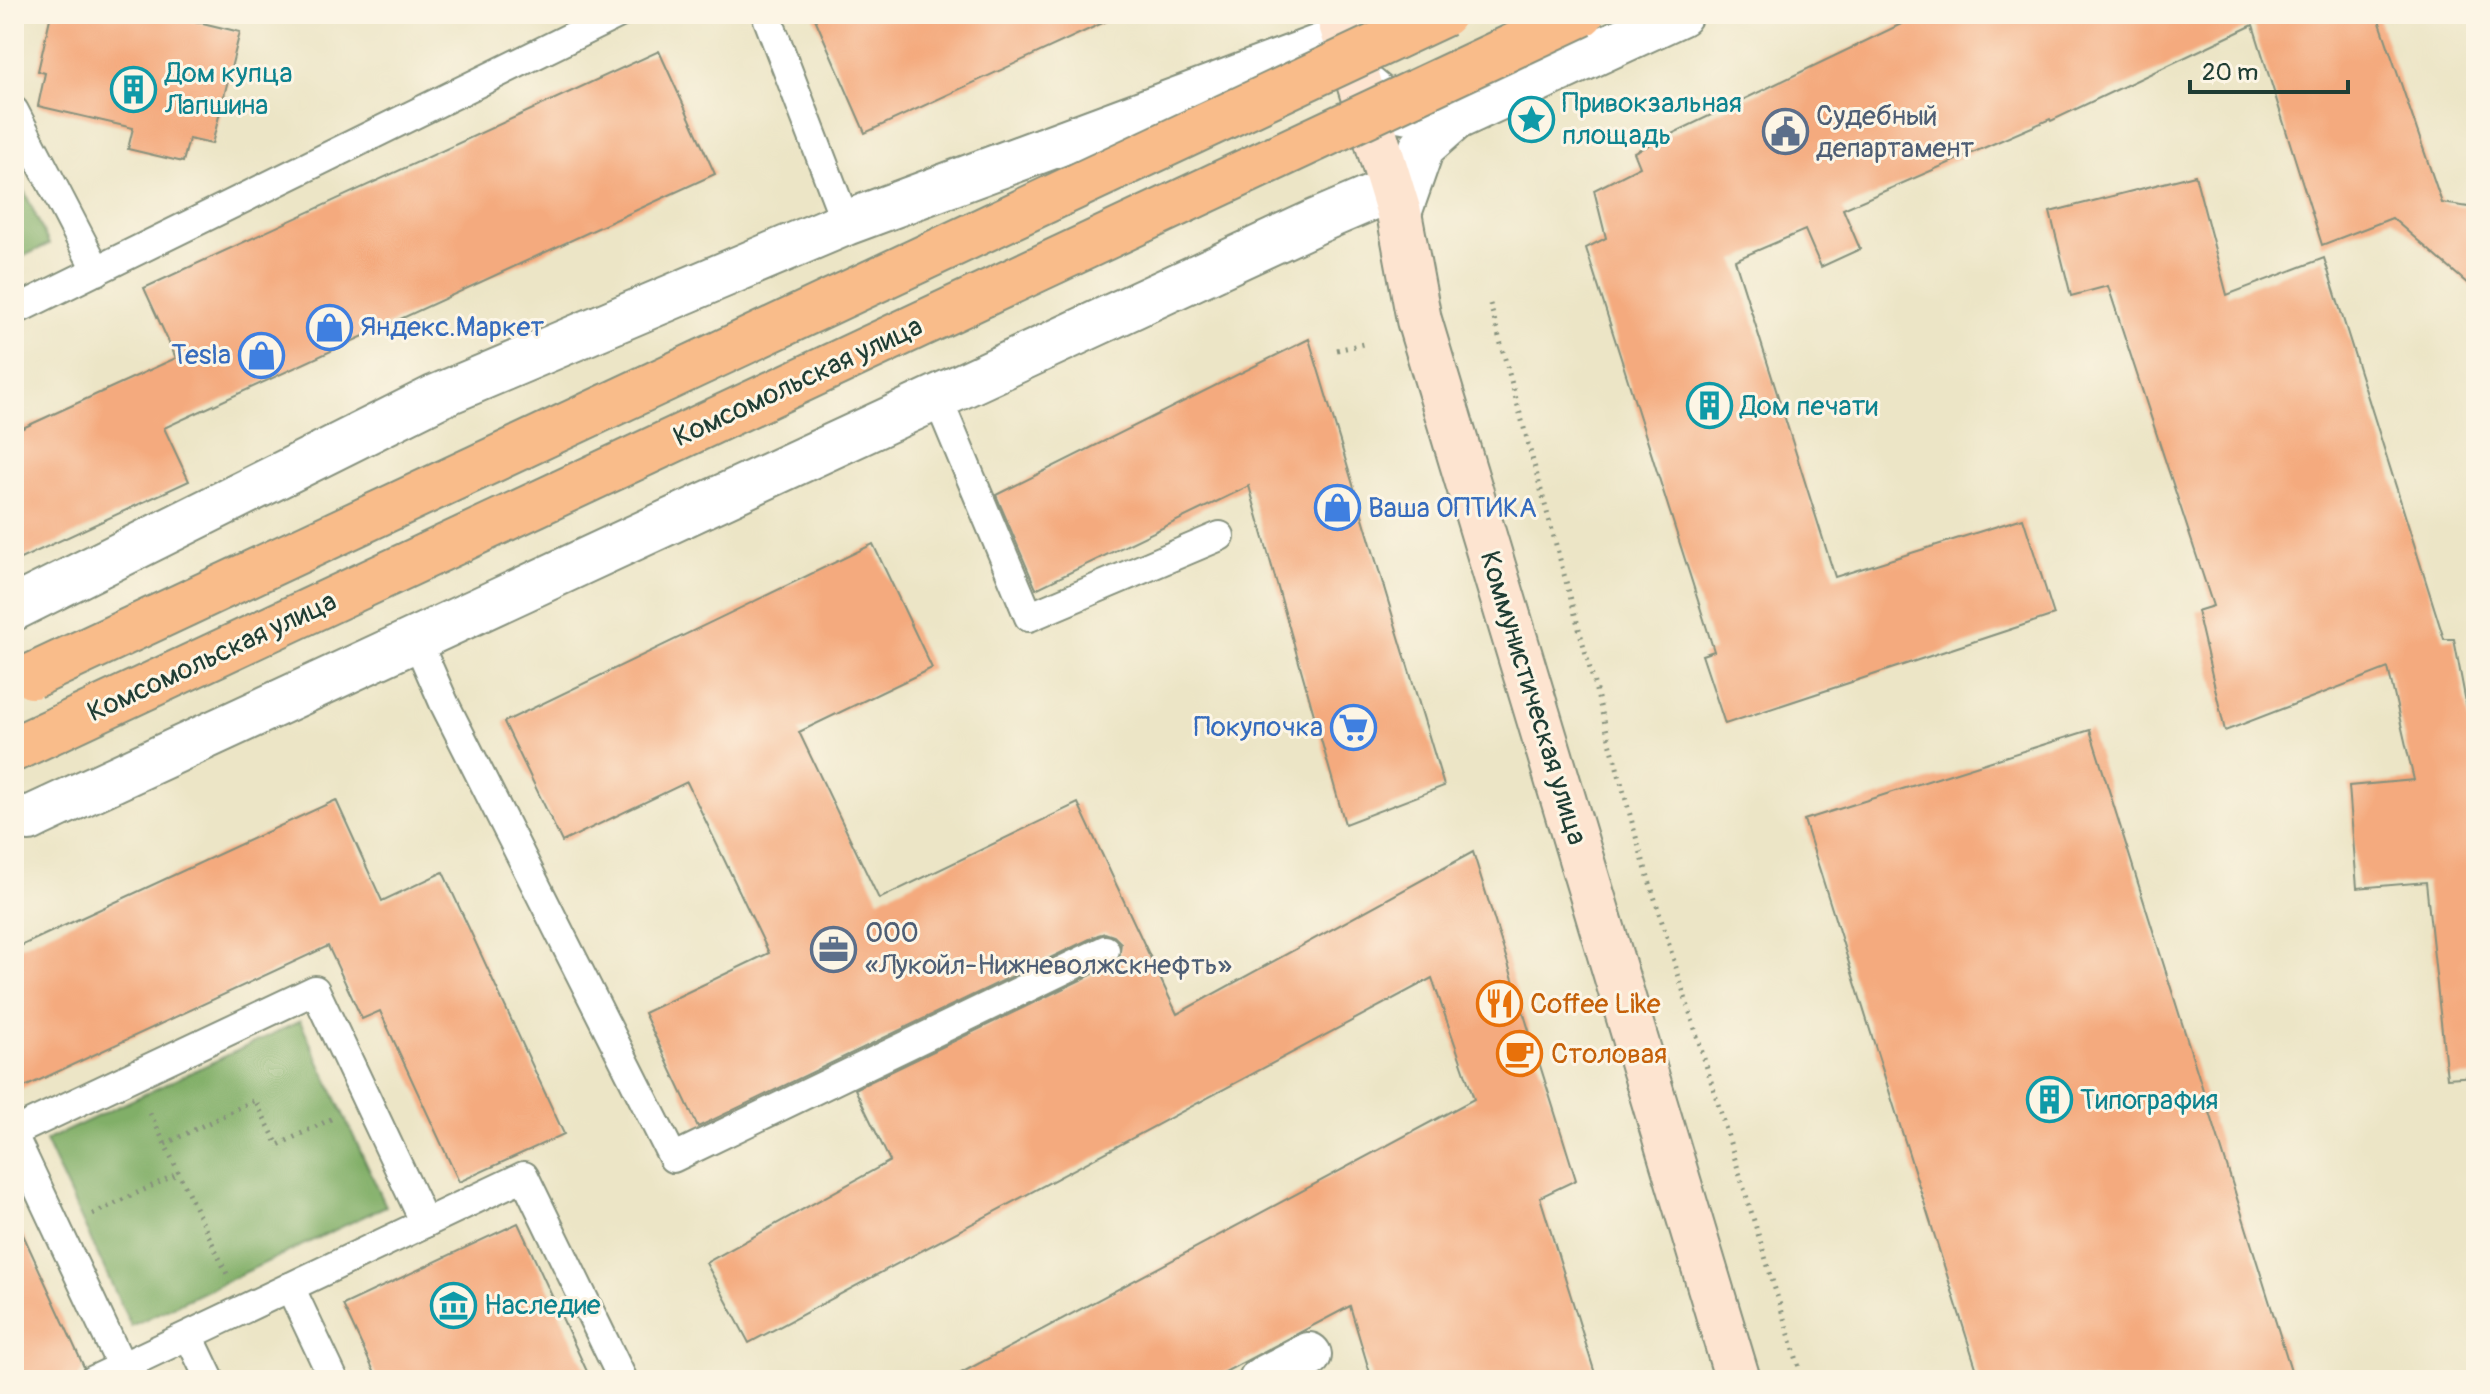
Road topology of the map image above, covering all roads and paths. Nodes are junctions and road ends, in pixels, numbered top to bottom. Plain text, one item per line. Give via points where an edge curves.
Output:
1 (618, 14) edge
2 (766, 14) edge
3 (1401, 14) edge
4 (1444, 14) edge
5 (1582, 14) edge
6 (1680, 14) edge
7 (1342, 26) edge
8 (1359, 81) junction
9 (14, 111) edge
10 (1455, 118) junction
11 (1395, 201) junction
12 (846, 223) junction
13 (97, 271) junction
14 (1490, 304) dead end
15 (14, 311) edge
16 (1368, 343) dead end
17 (1337, 350) dead end
18 (937, 397) junction
19 (1220, 536) dead end
20 (14, 608) edge
21 (416, 639) junction
22 (23, 680) edge
23 (14, 749) edge
24 (14, 816) edge
25 (14, 930) edge
26 (22, 946) dead end
27 (1105, 950) dead end
28 (133, 1076) junction
29 (367, 1101) junction
30 (14, 1135) edge
31 (165, 1144) junction
32 (179, 1173) junction
33 (425, 1223) junction
34 (59, 1231) junction
35 (290, 1287) junction
36 (244, 1309) junction
37 (189, 1336) junction
38 (1309, 1355) dead end
39 (122, 1367) junction
40 (94, 1380) edge
41 (210, 1380) edge
42 (334, 1380) edge
43 (623, 1380) edge
44 (1261, 1380) edge
45 (1738, 1380) edge
46 (1803, 1380) edge

1 - 13 lane
2 - 12 lane
3 - 7 street
4 - 22 main road, Комсомольская улица, bridge
5 - 23 main road, Комсомольская улица, bridge
6 - 10 street
7 - 8 main road, Коммунистическая улица
7 - 12 street
8 - 10 street via 1391,108
8 - 11 main road, Коммунистическая улица
9 - 13 lane
10 - 11 street via 1422,147
11 - 18 street via 1301,228
11 - 45 main road, Коммунистическая улица via 1424,335
12 - 20 street via 436,397
13 - 15 lane
14 - 46 path via 1638,844
16 - 17 path
18 - 19 lane via 1029,617
18 - 21 street
21 - 24 street via 29,819
21 - 27 lane via 673,1158
25 - 26 path
28 - 29 lane via 315,990
28 - 30 lane
28 - 31 path
29 - 31 path via 278,1145 255,1100
29 - 33 lane
30 - 34 lane
31 - 32 path
32 - 34 path
32 - 36 path
33 - 35 lane
33 - 43 lane via 524,1176
34 - 39 lane
35 - 36 lane
35 - 42 lane
36 - 37 lane
37 - 39 lane
37 - 41 lane
38 - 44 street
39 - 40 lane

